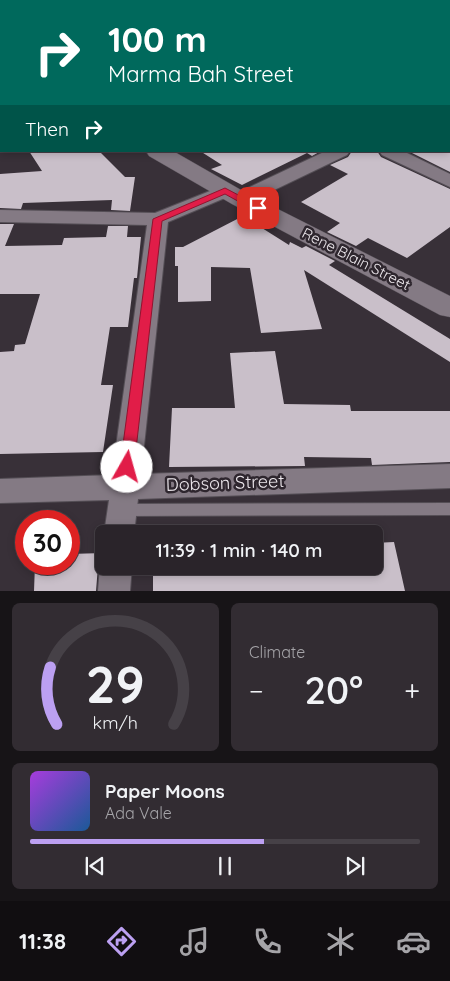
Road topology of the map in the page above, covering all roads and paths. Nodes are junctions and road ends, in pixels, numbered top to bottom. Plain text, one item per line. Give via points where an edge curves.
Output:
1 (159, 152) edge
2 (339, 152) edge
3 (390, 152) edge
4 (450, 181) edge
5 (233, 195) junction
6 (0, 216) edge
7 (158, 219) junction
8 (450, 308) edge
9 (450, 476) edge
10 (0, 491) edge
11 (450, 509) edge
12 (122, 510) edge
13 (115, 575) edge
14 (114, 591) edge

1 - 5 street, Rene Blain Street
2 - 5 street
3 - 4 street
5 - 7 street
5 - 8 street, Rene Blain Street
6 - 7 street
7 - 12 street
9 - 12 street, Dobson Street
10 - 12 street, Dobson Street
11 - 12 lane
13 - 14 street

